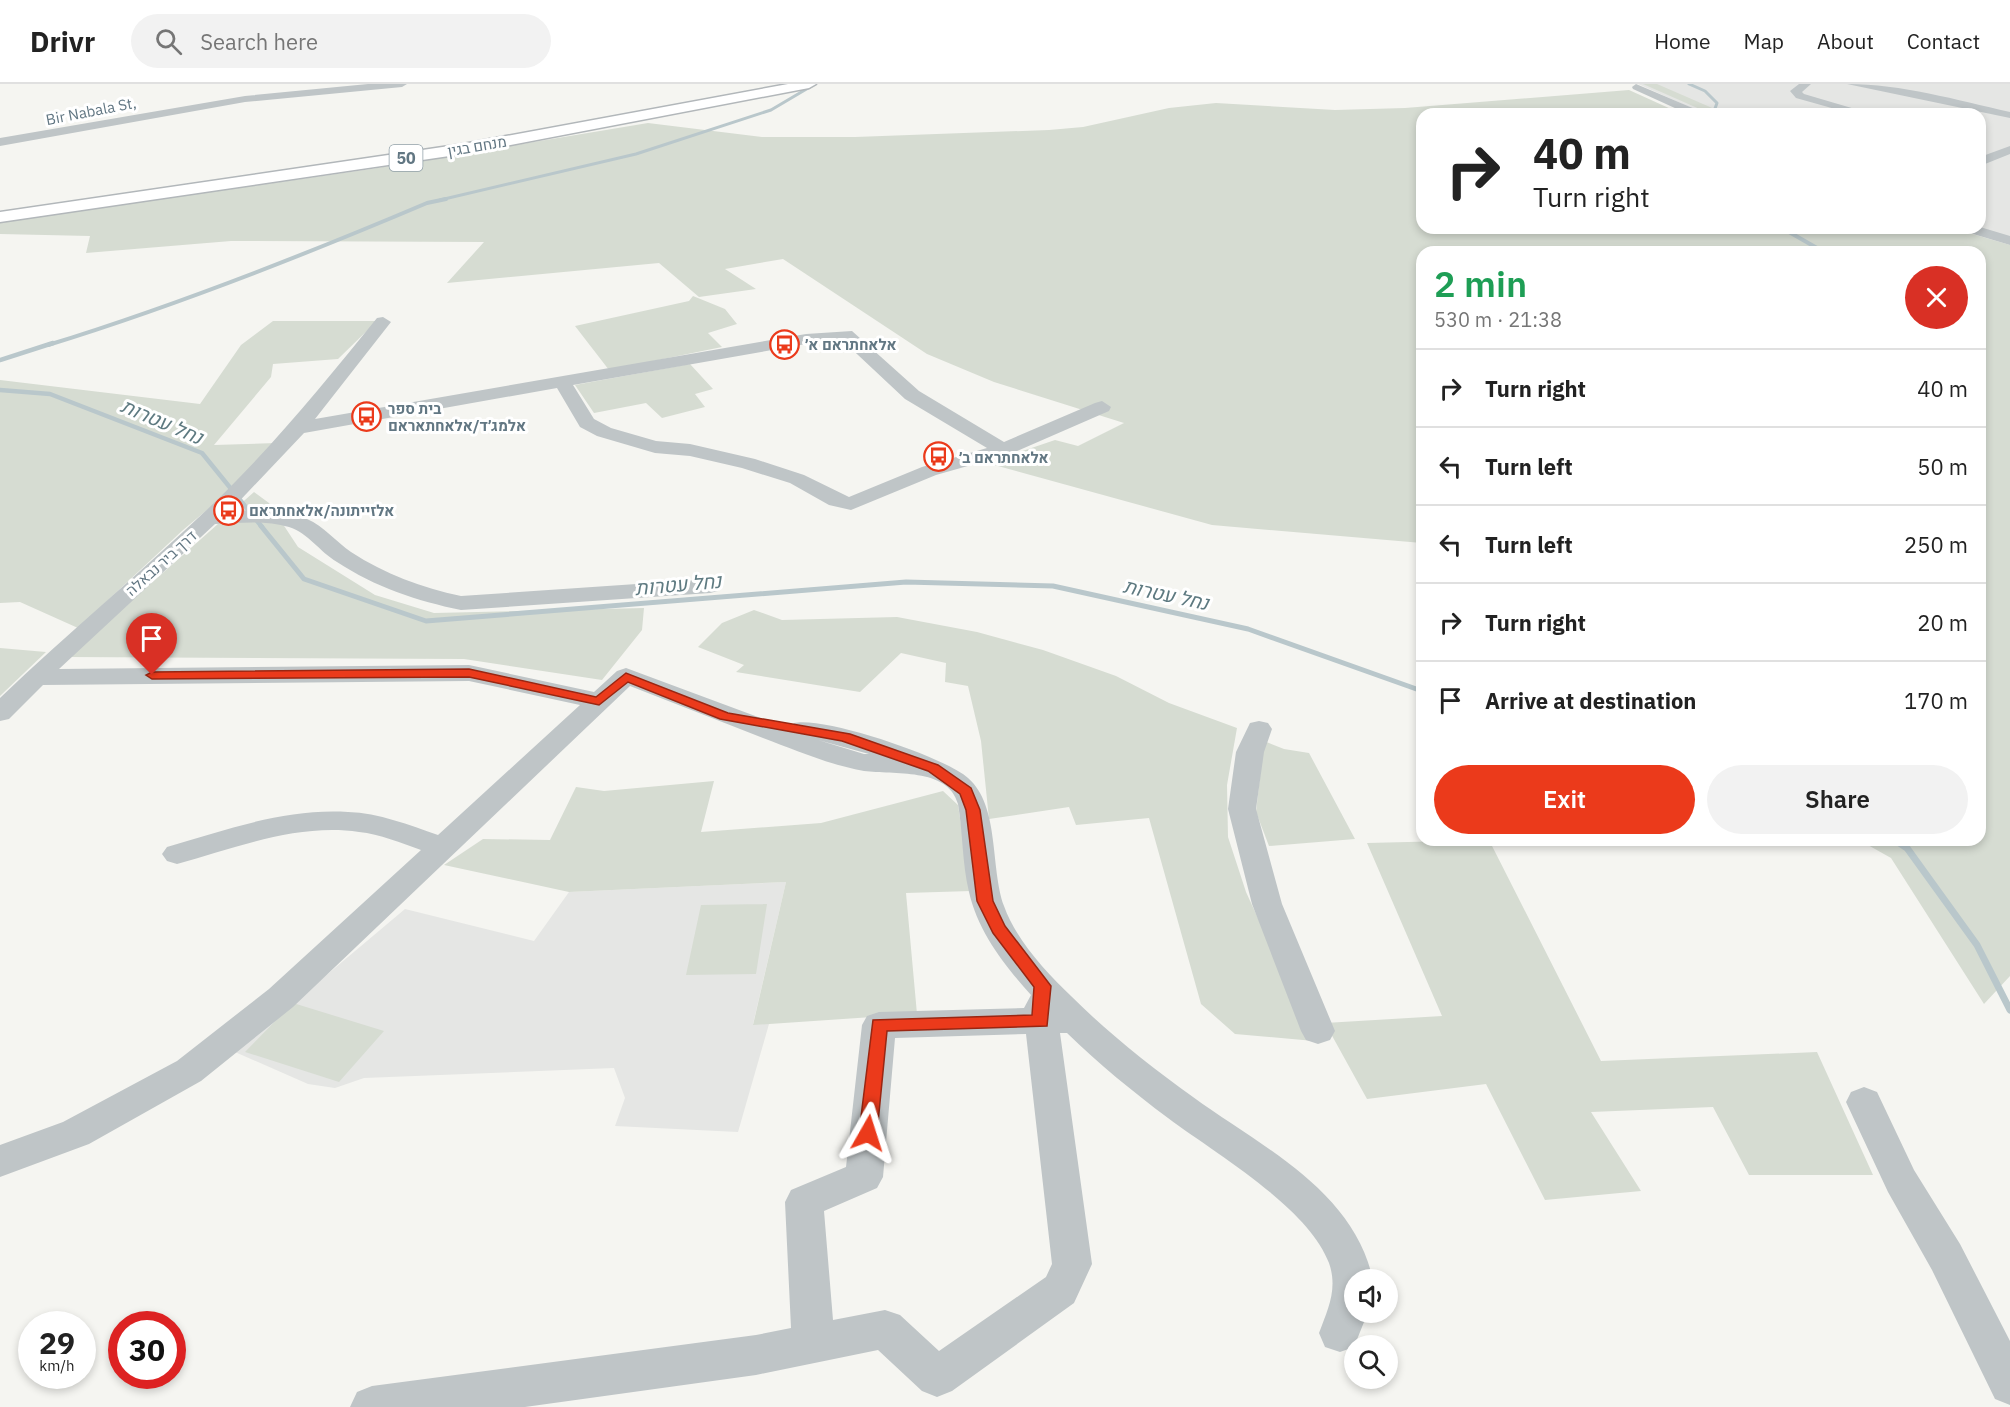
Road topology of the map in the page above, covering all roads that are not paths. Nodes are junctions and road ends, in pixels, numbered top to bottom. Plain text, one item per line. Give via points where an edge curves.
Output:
1 (263, 84) edge
2 (402, 84) edge
3 (781, 84) edge
4 (809, 84) edge
5 (1806, 84) edge
6 (1852, 84) edge
7 (1637, 87) dead end
8 (245, 99) junction
9 (1684, 108) edge
10 (1844, 108) edge
11 (1978, 108) edge
12 (1986, 110) edge
13 (2010, 115) edge
14 (2010, 141) edge
15 (0, 142) edge
16 (2010, 150) edge
17 (1986, 151) edge
18 (1986, 160) edge
19 (0, 210) edge
20 (0, 217) edge
21 (1986, 228) edge
22 (1986, 234) edge
23 (2010, 235) edge
24 (2010, 241) edge
25 (383, 322) dead end
26 (563, 383) junction
27 (1102, 407) dead end
28 (298, 428) junction
29 (1003, 450) junction
30 (211, 518) junction
31 (710, 586) dead end
32 (37, 677) junction
33 (599, 701) junction
34 (0, 713) edge
35 (1259, 729) dead end
36 (441, 847) junction
37 (177, 854) dead end
38 (1053, 1009) junction
39 (1318, 1031) dead end
40 (1864, 1102) dead end
41 (0, 1161) edge
42 (1340, 1333) dead end
43 (804, 1345) junction
44 (2010, 1383) edge
45 (372, 1407) edge

1 - 8 street via 268,88 244,96
2 - 8 street, Bir Nabala St,
3 - 19 highway, מנחם בגין / 50 via 386,155
4 - 20 highway, מנחם בגין / 50 via 464,149
5 - 10 street via 1796,91 1800,96
6 - 11 street
7 - 9 street
8 - 15 street, Bir Nabala St,
12 - 13 street
14 - 17 street
16 - 18 street
21 - 23 street
22 - 24 street
25 - 28 street, דרך ביר נבאלה
26 - 28 street
26 - 29 street via 846,335 912,395
26 - 29 street via 587,423 604,432 655,447 748,463 797,479 836,501 851,504 929,471
27 - 29 street
28 - 30 street, דרך ביר נבאלה
30 - 31 street via 266,517 301,524 341,555 383,579 427,597 461,603
30 - 32 street, דרך ביר נבאלה
32 - 33 street via 469,673
32 - 34 street, דרך ביר נבאלה
33 - 36 street
33 - 38 street via 626,676 799,744 863,762 933,768 966,791 973,810 985,901 998,929
35 - 39 street via 1250,752 1242,809 1266,904
36 - 37 street via 393,829 349,821 305,823 252,833
36 - 41 street via 280,998 189,1071 76,1132
38 - 42 street via 1300,1194 1323,1218 1346,1255 1353,1292
38 - 43 street via 879,1025 864,1177 804,1202 813,1327
38 - 43 street via 1072,1264 1060,1290 937,1377 885,1329
40 - 44 street via 1901,1181 1946,1257
43 - 45 street via 756,1355

